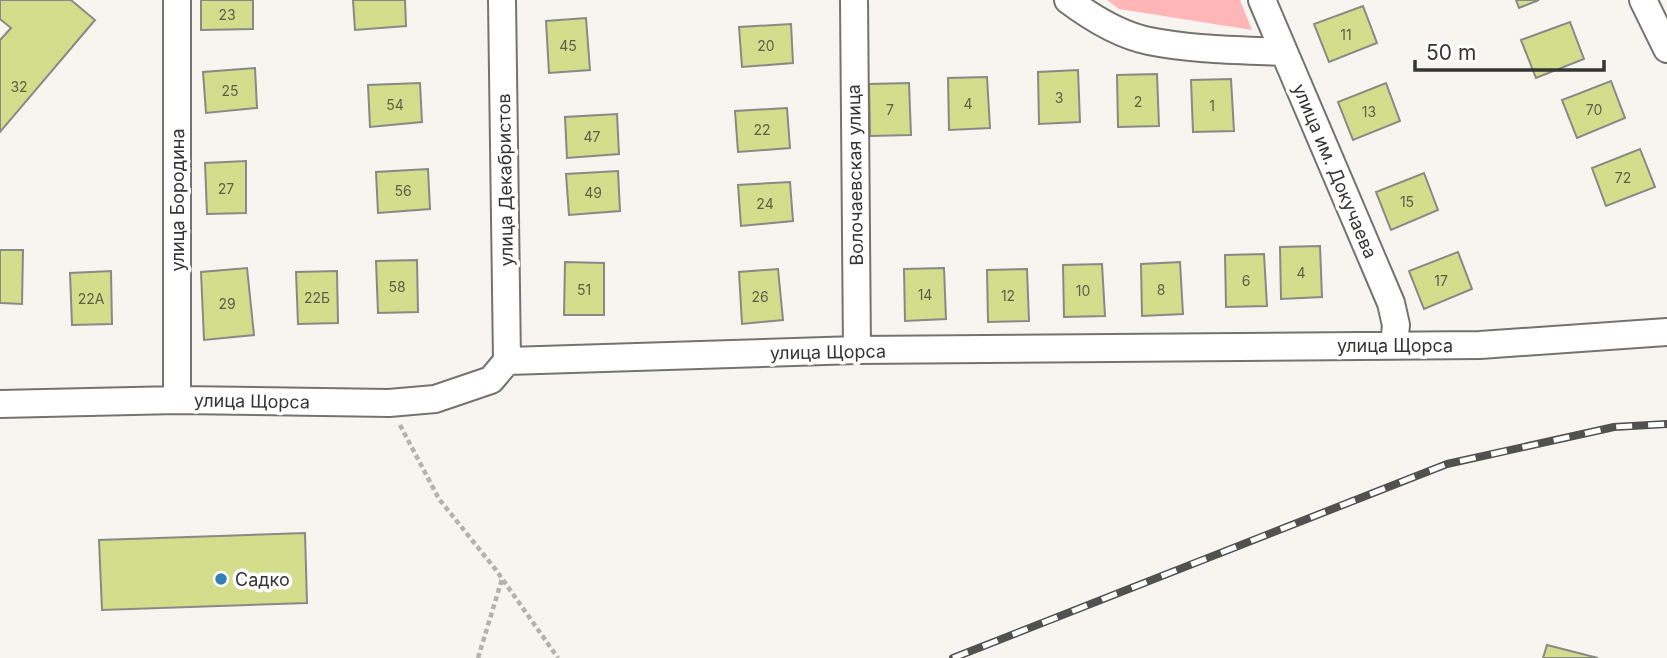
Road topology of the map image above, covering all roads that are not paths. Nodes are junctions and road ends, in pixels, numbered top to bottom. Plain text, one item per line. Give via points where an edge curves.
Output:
1 (177, 0) edge
2 (502, 0) edge
3 (854, 0) edge
4 (1068, 0) edge
5 (1262, 0) edge
6 (1643, 0) edge
7 (1667, 49) edge
8 (1284, 52) junction
9 (1667, 332) edge
10 (1394, 344) junction
11 (857, 350) junction
12 (507, 361) junction
13 (177, 400) junction
14 (0, 404) edge

1 - 13 street, улица Бородина
2 - 12 street, улица Декабристов
3 - 11 street, Волочаевская улица
4 - 8 street via 1110,27 1148,41
5 - 8 street, улица им. Докучаева
6 - 7 street
8 - 10 street, улица им. Докучаева via 1391,303
9 - 10 street, улица Щорса via 1480,345
10 - 11 street, улица Щорса
11 - 12 street, улица Щорса
12 - 13 street, улица Щорса via 491,380 435,399
13 - 14 street, улица Щорса

